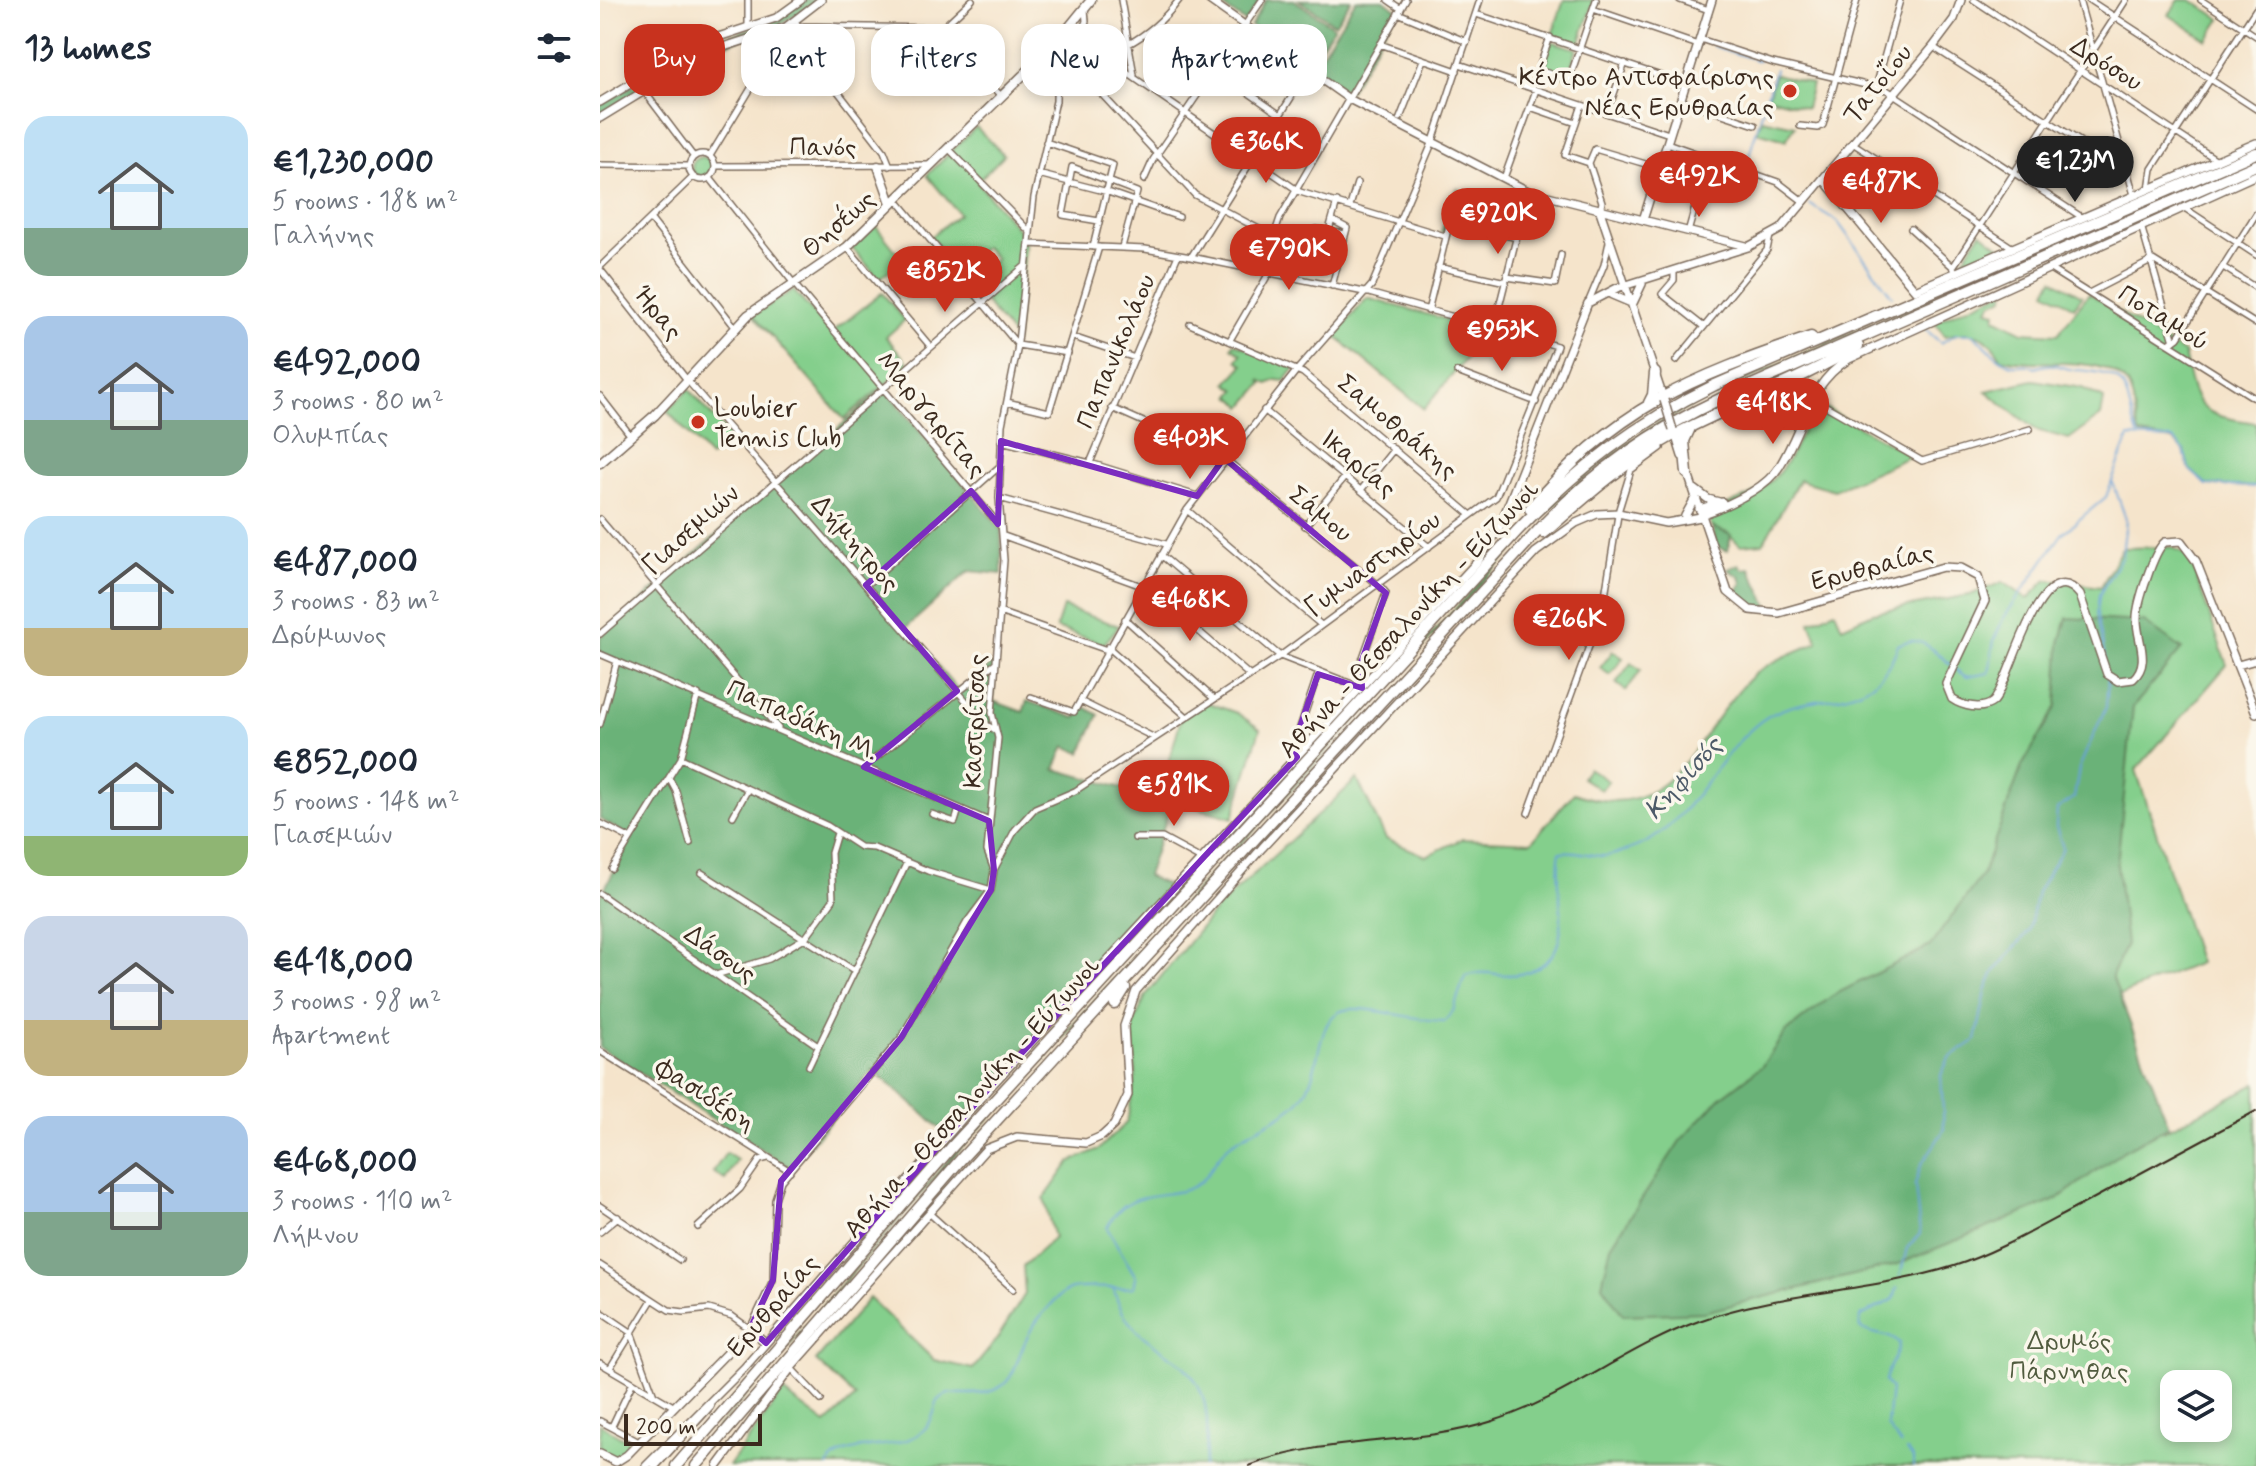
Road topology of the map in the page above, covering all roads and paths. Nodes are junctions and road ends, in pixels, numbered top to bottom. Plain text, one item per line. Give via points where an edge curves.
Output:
1 (748, 0) edge
2 (801, 0) edge
3 (821, 0) edge
4 (972, 0) edge
5 (1091, 0) edge
6 (1121, 0) edge
7 (1179, 0) edge
8 (1202, 0) edge
9 (1209, 0) edge
10 (1262, 0) edge
11 (1388, 0) edge
12 (1406, 0) edge
13 (1480, 0) edge
14 (1596, 0) edge
15 (1680, 0) edge
16 (1712, 0) edge
17 (1857, 0) edge
18 (1900, 0) edge
19 (1961, 0) edge
20 (1974, 0) edge
21 (2079, 0) edge
22 (2089, 0) edge
23 (2126, 0) edge
24 (2201, 0) edge
25 (1085, 9) junction
26 (1593, 9) junction
27 (2256, 9) edge
28 (1709, 10) junction
29 (1400, 11) junction
30 (1476, 14) junction
31 (2115, 17) junction
32 (796, 23) joint
33 (748, 24) edge
34 (755, 24) edge
35 (946, 24) edge
36 (1072, 24) edge
37 (1085, 24) edge
38 (1157, 24) edge
39 (1239, 24) edge
40 (1240, 24) edge
41 (1246, 24) edge
42 (871, 27) edge
43 (741, 28) edge
44 (2244, 28) junction
45 (1143, 35) edge
46 (2256, 36) edge
47 (1550, 37) junction
48 (1467, 42) junction
49 (1699, 42) junction
50 (1380, 44) junction
51 (1129, 45) junction
52 (1579, 47) junction
53 (1933, 47) junction
54 (2093, 51) junction
55 (1423, 60) junction
56 (1625, 63) junction
57 (1459, 64) junction
58 (1538, 70) junction
59 (2081, 70) junction
60 (1457, 71) junction
61 (1127, 72) edge
62 (1134, 76) junction
63 (1837, 77) junction
64 (1021, 78) edge
65 (2211, 79) junction
66 (2103, 83) junction
67 (1327, 84) edge
68 (1685, 84) junction
69 (1876, 87) junction
70 (1534, 89) junction
71 (1895, 94) junction
72 (636, 96) edge
73 (648, 96) edge
74 (744, 96) edge
75 (841, 96) edge
76 (1056, 96) edge
77 (1103, 96) edge
78 (1197, 96) edge
79 (1253, 96) edge
80 (1291, 96) edge
81 (1002, 97) joint
82 (1349, 99) junction
83 (1680, 100) junction
84 (600, 102) edge
85 (1582, 105) junction
86 (1530, 107) junction
87 (2256, 109) edge
88 (1187, 111) junction
89 (1607, 113) junction
90 (1279, 114) junction
91 (600, 118) edge
92 (1400, 118) dead end
93 (2047, 122) junction
94 (1576, 123) junction
95 (1755, 125) dead end
96 (1800, 126) dead end
97 (2178, 131) junction
98 (1669, 134) junction
99 (1433, 141) junction
100 (1046, 142) junction
101 (1666, 143) junction
102 (2256, 143) edge
103 (1854, 144) junction
104 (948, 148) junction
105 (2256, 153) edge
106 (1157, 154) junction
107 (1566, 155) junction
108 (693, 156) junction
109 (710, 156) junction
110 (1252, 157) junction
111 (1709, 158) junction
112 (2218, 160) junction
113 (1565, 163) dead end
114 (600, 165) edge
115 (931, 165) junction
116 (1591, 165) junction
117 (2256, 165) edge
118 (688, 166) junction
119 (715, 166) junction
120 (878, 166) junction
121 (890, 166) junction
122 (1659, 168) junction
123 (2015, 172) junction
124 (2128, 172) junction
125 (1038, 174) junction
126 (693, 177) junction
127 (710, 178) junction
128 (1504, 178) junction
129 (2254, 178) edge
130 (1144, 180) dead end
131 (1824, 180) junction
132 (1109, 181) junction
133 (1068, 183) junction
134 (1357, 183) dead end
135 (2149, 189) junction
136 (1297, 190) junction
137 (1528, 191) junction
138 (1108, 192) junction
139 (2134, 195) junction
140 (893, 201) junction
141 (1135, 202) junction
142 (1337, 202) junction
143 (1805, 202) junction
144 (1350, 206) junction
145 (1220, 209) junction
146 (2186, 209) junction
147 (1600, 211) junction
148 (2256, 214) edge
149 (1179, 217) dead end
150 (2083, 218) junction
151 (1332, 220) junction
152 (1643, 220) junction
153 (652, 221) junction
154 (1099, 221) junction
155 (1399, 221) junction
156 (1980, 225) junction
157 (1911, 229) dead end
158 (2142, 229) junction
159 (1329, 230) junction
160 (1030, 232) junction
161 (1688, 232) junction
162 (1610, 233) junction
163 (1345, 234) junction
164 (1272, 236) junction
165 (1445, 236) junction
166 (1770, 236) junction
167 (1517, 238) junction
168 (1029, 244) junction
169 (2237, 244) junction
170 (847, 247) junction
171 (1096, 247) junction
172 (1122, 247) junction
173 (1748, 247) junction
174 (2013, 248) junction
175 (1341, 250) junction
176 (1178, 255) junction
177 (1561, 255) dead end
178 (2256, 255) edge
179 (1191, 257) junction
180 (2153, 260) junction
181 (1025, 265) junction
182 (1438, 267) junction
183 (2223, 267) junction
184 (600, 268) edge
185 (2050, 269) junction
186 (1955, 270) junction
187 (1266, 272) junction
188 (1623, 272) junction
189 (1674, 272) junction
190 (1507, 280) junction
191 (1642, 282) junction
192 (795, 285) junction
193 (1332, 286) junction
194 (1627, 287) junction
195 (2256, 288) edge
196 (1366, 293) junction
197 (2089, 293) junction
198 (2206, 293) junction
199 (1612, 295) junction
200 (982, 302) junction
201 (1588, 303) junction
202 (1633, 305) junction
203 (1428, 311) junction
204 (1582, 318) junction
205 (1870, 318) junction
206 (1190, 324) dead end
207 (2256, 324) edge
208 (1890, 326) junction
209 (735, 327) junction
210 (1494, 327) junction
211 (1704, 327) junction
212 (1073, 337) junction
213 (1230, 340) junction
214 (2171, 341) junction
215 (1018, 345) junction
216 (930, 346) junction
217 (1068, 353) junction
218 (1135, 358) junction
219 (1676, 361) dead end
220 (1297, 370) junction
221 (1457, 372) dead end
222 (1655, 373) junction
223 (687, 380) junction
224 (1684, 384) junction
225 (884, 388) junction
226 (600, 396) edge
227 (1811, 397) junction
228 (1663, 398) junction
229 (2256, 399) edge
230 (1007, 402) junction
231 (1536, 402) junction
232 (1647, 404) junction
233 (1112, 408) junction
234 (1264, 410) junction
235 (1693, 427) junction
236 (2030, 429) dead end
237 (1674, 432) junction
238 (631, 436) junction
239 (1001, 441) junction
240 (1661, 445) junction
241 (1394, 449) junction
242 (1224, 458) junction
243 (600, 463) edge
244 (1090, 463) junction
245 (1000, 466) junction
246 (1687, 473) junction
247 (1345, 477) junction
248 (775, 481) junction
249 (1692, 487) junction
250 (1361, 490) junction
251 (971, 491) junction
252 (1498, 494) junction
253 (1197, 496) junction
254 (1512, 497) junction
255 (999, 498) junction
256 (1695, 498) junction
257 (1736, 498) junction
258 (1722, 502) junction
259 (1187, 510) junction
260 (1618, 513) junction
261 (1700, 513) junction
262 (1471, 515) junction
263 (1685, 516) junction
264 (600, 519) edge
265 (1675, 522) junction
266 (1305, 526) junction
267 (1001, 528) junction
268 (1004, 536) junction
269 (1166, 544) junction
270 (1429, 547) junction
271 (1498, 553) junction
272 (1161, 555) junction
273 (1509, 564) junction
274 (1391, 574) junction
275 (866, 585) junction
276 (1377, 585) junction
277 (657, 586) junction
278 (1143, 586) junction
279 (1386, 593) junction
280 (999, 612) junction
281 (1125, 619) junction
282 (1320, 624) junction
283 (600, 634) edge
284 (1108, 648) junction
285 (600, 654) edge
286 (1280, 656) junction
287 (2256, 660) edge
288 (617, 661) junction
289 (996, 662) junction
290 (2238, 665) junction
291 (1248, 674) junction
292 (1318, 674) junction
293 (1362, 688) junction
294 (957, 691) junction
295 (698, 694) junction
296 (1031, 697) dead end
297 (1213, 698) junction
298 (1080, 701) junction
299 (2256, 713) edge
300 (1186, 716) junction
301 (600, 724) edge
302 (996, 730) junction
303 (781, 731) junction
304 (1154, 737) junction
305 (1297, 757) junction
306 (681, 758) junction
307 (864, 767) junction
308 (670, 780) junction
309 (748, 789) junction
310 (959, 809) junction
311 (1528, 813) dead end
312 (932, 814) dead end
313 (733, 816) dead end
314 (989, 821) junction
315 (600, 823) edge
316 (837, 833) junction
317 (629, 838) junction
318 (1135, 838) dead end
319 (690, 843) dead end
320 (1201, 860) junction
321 (907, 862) junction
322 (612, 869) dead end
323 (994, 870) junction
324 (702, 873) dead end
325 (991, 890) junction
326 (600, 894) edge
327 (806, 937) junction
328 (1136, 969) junction
329 (855, 971) junction
330 (719, 974) junction
331 (1115, 1004) dead end
332 (818, 1046) junction
333 (600, 1051) edge
334 (809, 1066) dead end
335 (989, 1139) dead end
336 (769, 1157) junction
337 (962, 1158) junction
338 (790, 1171) junction
339 (600, 1206) edge
340 (928, 1213) junction
341 (618, 1217) junction
342 (698, 1227) dead end
343 (600, 1232) edge
344 (680, 1260) dead end
345 (600, 1265) edge
346 (1013, 1289) dead end
347 (652, 1300) junction
348 (600, 1311) edge
349 (750, 1329) junction
350 (631, 1332) junction
351 (766, 1343) junction
352 (600, 1363) edge
353 (610, 1368) junction
354 (791, 1368) junction
355 (632, 1384) junction
356 (654, 1395) junction
357 (821, 1400) dead end
358 (673, 1406) junction
359 (600, 1421) edge
360 (612, 1426) junction
361 (640, 1443) junction
362 (600, 1454) edge
363 (616, 1464) edge
364 (652, 1465) edge
365 (676, 1466) edge
366 (696, 1466) edge
367 (716, 1466) edge

1 - 33 street
2 - 34 main road via 776,18
3 - 32 main road
4 - 35 street
5 - 25 main road, Θησέως
6 - 51 street
7 - 38 street
8 - 39 main road
9 - 40 main road
10 - 41 street
11 - 29 street
12 - 29 street
13 - 30 street
14 - 26 street
15 - 28 street
16 - 28 main road
17 - 63 street
18 - 69 street
19 - 53 main road, Τατοΐου
20 - 59 street, Δρόσου
21 - 54 street
22 - 31 street
23 - 31 street
24 - 44 street
25 - 36 main road, Θησέως
25 - 37 street
26 - 49 street
26 - 52 street
27 - 44 street
28 - 49 main road
29 - 48 street
29 - 50 street
30 - 47 street
30 - 48 street
31 - 54 street
31 - 65 street
32 - 42 street
43 - 84 main road via 697,44
44 - 46 street
44 - 65 street
45 - 51 street
47 - 52 street
47 - 58 street
48 - 57 street
49 - 63 street
49 - 68 main road
50 - 55 street
50 - 82 street
51 - 62 street
52 - 56 street
52 - 58 street via 1569,80
53 - 71 main road, Τατοΐου
53 - 93 street
54 - 59 street
54 - 66 street
55 - 60 street
55 - 92 street
56 - 68 street
56 - 89 street
57 - 60 street
57 - 70 street
58 - 70 street
59 - 66 street, Δρόσου
59 - 93 street
60 - 99 street
61 - 62 street
62 - 88 street
63 - 69 street
63 - 96 street via 1823,125
64 - 81 main road, Θησέως
65 - 87 street
65 - 97 street
66 - 97 street, Δρόσου
66 - 124 street
67 - 82 main road
68 - 83 main road
69 - 71 street
70 - 85 street
70 - 86 street
71 - 103 main road, Τατοΐου
71 - 123 street
72 - 91 main road
73 - 108 street
74 - 109 street
75 - 121 street
76 - 100 street, Καστρίτσας
77 - 106 street
78 - 88 street
79 - 90 street
80 - 90 street
81 - 104 main road, Θησέως
82 - 99 main road
82 - 136 street
83 - 95 street
83 - 98 main road
85 - 89 street
85 - 94 street
86 - 94 street
86 - 128 street
88 - 106 street
88 - 110 street
89 - 98 street
90 - 110 street
93 - 123 street
93 - 124 street
94 - 107 street
97 - 112 street, Δρόσου
97 - 135 street via 2150,174
98 - 101 main road
99 - 128 main road
99 - 155 street
100 - 125 street, Καστρίτσας
100 - 132 street via 1113,167
101 - 111 street
101 - 122 main road
102 - 112 main road
103 - 131 main road, Τατοΐου
103 - 156 street
104 - 115 main road, Θησέως
104 - 160 street
105 - 205 highway, Αθήνα - Θεσσαλονίκη - Εύζωνοι
106 - 130 street
106 - 145 street via 1195,195
107 - 113 street
107 - 116 street
108 - 109 street
108 - 118 street
109 - 119 street
110 - 136 street
110 - 145 street
111 - 143 street via 1778,182
111 - 161 street
112 - 135 main road
114 - 118 street
115 - 121 street, Πανός
115 - 140 main road, Θησέως
116 - 122 street via 1595,149
116 - 147 street
117 - 208 highway, Αθήνα - Θεσσαλονίκη - Εύζωνοι
118 - 126 street
119 - 120 street, Πανός
119 - 127 street
120 - 121 street, Πανός
120 - 140 main road
122 - 152 main road
123 - 150 street
123 - 156 street
124 - 139 street
125 - 133 street
125 - 160 street, Καστρίτσας
126 - 127 street
126 - 153 street
127 - 192 street, Μαργαρίτας
128 - 137 main road
129 - 146 main road
131 - 143 main road, Τατοΐου
131 - 186 main road via 1915,290
132 - 133 street via 1071,168
132 - 138 street
132 - 141 street via 1136,190
133 - 138 street
133 - 154 street via 1063,215
134 - 144 street
135 - 139 main road
136 - 142 street
136 - 164 street
137 - 147 main road
137 - 167 street
138 - 141 street
138 - 154 street
139 - 150 main road
140 - 170 main road, Θησέως
140 - 200 street
141 - 149 street
141 - 172 street
142 - 144 street
142 - 151 street
143 - 166 main road, Τατοΐου
144 - 155 street
145 - 164 street
145 - 179 street
146 - 158 main road
146 - 169 street
147 - 152 main road
147 - 162 main road, Ερυθραίας
148 - 169 street
150 - 174 main road
151 - 159 street
151 - 163 street via 1345,224
152 - 161 main road
153 - 184 street
153 - 209 street
154 - 171 street
155 - 165 street
155 - 196 street
156 - 174 street
156 - 186 street
157 - 186 street
158 - 180 street
158 - 185 main road
159 - 163 street
159 - 175 street via 1317,228 1315,243
160 - 168 street, Καστρίτσας
161 - 173 main road
162 - 188 main road, Ερυθραίας
162 - 201 street, Ερυθραίας
163 - 175 street
164 - 187 street
165 - 167 street via 1451,221
165 - 182 street
166 - 173 main road, Τατοΐου
166 - 211 street via 1767,250
167 - 190 street
168 - 171 street
168 - 181 street, Καστρίτσας
169 - 178 street
169 - 183 street
170 - 192 main road, Θησέως
170 - 216 street
171 - 172 street
171 - 212 street
172 - 176 street
173 - 189 main road, Τατοΐου
174 - 186 main road
175 - 193 street
176 - 179 street
176 - 218 street, Παπανικολάου
177 - 190 street via 1555,284
179 - 187 street
180 - 197 street
180 - 198 street
180 - 214 street
181 - 200 street, Γιασεμιών
181 - 215 street, Καστρίτσας
182 - 190 street
182 - 203 street
183 - 195 street
183 - 198 street
184 - 223 street, Ήρας
185 - 197 street, Ποταμού
185 - 227 main road via 1849,359 1827,375
187 - 193 street
187 - 213 street
188 - 191 main road
188 - 194 main road, Ερυθραίας
189 - 191 main road, Τατοΐου
189 - 211 street via 1662,294
190 - 210 street
191 - 194 main road, Τατοΐου
191 - 202 main road
192 - 209 main road, Θησέως
192 - 225 street, Μαργαρίτας
193 - 196 street
194 - 199 main road
194 - 201 main road
194 - 202 main road, Ερυθραίας
196 - 203 street
196 - 220 street
197 - 214 street, Ποταμού
198 - 207 street
198 - 214 street
199 - 202 main road
199 - 204 main road via 1596,302
200 - 215 street
200 - 216 street, Γιασεμιών
201 - 204 main road, Ερυθραίας
202 - 222 main road, Ερυθραίας
203 - 210 street
204 - 254 main road, Ερυθραίας
205 - 224 highway
205 - 271 highway, Αθήνα - Θεσσαλονίκη - Εύζωνοι via 1715,385 1633,429 1565,483
206 - 213 street, Σαμοθράκης
208 - 235 highway
208 - 273 highway, Αθήνα - Θεσσαλονίκη - Εύζωνοι via 1711,403 1641,442 1586,484
209 - 223 main road, Θησέως
210 - 231 street, Γυμναστηρίου via 1557,346
211 - 219 street
212 - 217 street
212 - 218 street
213 - 220 street, Σαμοθράκης
214 - 229 street, Ποταμού
215 - 217 street
215 - 230 street, Καστρίτσας
216 - 225 street, Γιασεμιών
217 - 230 street via 1047,413
218 - 233 street, Παπανικολάου
220 - 234 street
220 - 241 street, Σαμοθράκης
221 - 231 street
222 - 224 highway via 1668,383
222 - 228 main road, Ερυθραίας
222 - 232 highway
223 - 238 main road, Θησέως
223 - 248 street, Δήμητρος
224 - 228 highway
225 - 248 street, Γιασεμιών
225 - 251 street, Μαργαρίτας
226 - 238 street
227 - 236 street via 1922,461
227 - 257 main road via 1779,467 1767,481
228 - 232 highway
228 - 237 main road, Ερυθραίας, bridge
230 - 239 street, Καστρίτσας
231 - 252 street, Γυμναστηρίου
232 - 271 highway via 1553,483
233 - 242 street, Σάμου
233 - 244 street, Παπανικολάου
234 - 242 street
234 - 247 street, Ικαρίας
235 - 237 highway
235 - 246 highway via 1684,441
237 - 240 highway
237 - 246 main road, Ερυθραίας
238 - 243 main road, Θησέως
239 - 244 street
239 - 245 street, Καστρίτσας
240 - 260 street via 1631,470
240 - 273 highway via 1620,470
241 - 250 street
241 - 262 street, Σαμοθράκης
242 - 253 street
242 - 266 street, Σάμου
244 - 253 street
245 - 251 street
245 - 255 street, Καστρίτσας
246 - 249 main road, Ερυθραίας
247 - 250 street, Ικαρίας
247 - 266 street
248 - 275 street, Δήμητρος
248 - 277 street, Γιασεμιών
249 - 256 main road, Ερυθραίας
249 - 258 main road
250 - 270 street, Ικαρίας
251 - 267 street, Μαργαρίτας
251 - 275 street
252 - 254 street
252 - 262 street, Γυμναστηρίου
253 - 259 street
254 - 293 main road, Ερυθραίας via 1485,553
255 - 267 street, Καστρίτσας
255 - 269 street
256 - 261 main road, Ερυθραίας
256 - 263 main road
257 - 258 main road
257 - 261 main road
258 - 261 main road
259 - 269 street
259 - 282 street
260 - 265 main road
260 - 311 street via 1603,608
260 - 340 main road via 1584,518 1529,558 1145,981 1125,1021 1128,1095 1109,1131 1086,1143 1021,1137 997,1142
261 - 263 main road
261 - 265 main road
261 - 290 main road, Ερυθραίας via 1728,592 1757,612 1779,613 1935,568 1967,570 1981,582 1985,601 1949,674 1947,690 1954,701 1975,706 1994,701 2024,631 2049,591 2064,585 2081,598 2107,674 2118,681 2133,679 2143,661 2139,607 2158,548 2175,540 2191,550
262 - 270 street, Γυμναστηρίου
263 - 265 main road
264 - 277 street
266 - 276 street, Σάμου
267 - 268 street, Καστρίτσας
268 - 278 street
268 - 280 street, Καστρίτσας
269 - 272 street
270 - 274 street, Γυμναστηρίου
271 - 365 highway, Αθήνα - Θεσσαλονίκη - Εύζωνοι via 951,1148
272 - 278 street
272 - 286 street
273 - 328 highway, Αθήνα - Θεσσαλονίκη - Εύζωνοι
274 - 276 street, Γυμναστηρίου
274 - 279 street
275 - 294 street, Δήμητρος
276 - 279 street, Σάμου
276 - 282 street, Γυμναστηρίου
277 - 283 street, Γιασεμιών
277 - 303 street
278 - 281 street
278 - 291 street
279 - 293 street via 1361,663
280 - 284 street
280 - 289 street, Καστρίτσας
281 - 284 street
281 - 297 street
282 - 286 street, Γυμναστηρίου
284 - 298 street
284 - 300 street
285 - 288 street, Παπαδάκη Μ.
286 - 291 street, Γυμναστηρίου
286 - 292 street
287 - 290 main road
288 - 295 street, Παπαδάκη Μ.
288 - 301 street
289 - 294 street
289 - 302 street, Καστρίτσας
290 - 299 main road, Ερυθραίας
291 - 297 street, Γυμναστηρίου
292 - 293 street
292 - 305 street via 1292,751
293 - 305 main road, Ερυθραίας
294 - 302 street, Δήμητρος
294 - 307 street
295 - 303 street, Παπαδάκη Μ.
295 - 306 street
296 - 298 street via 1074,712
297 - 300 street, Γυμναστηρίου
298 - 304 street
300 - 304 street, Γυμναστηρίου
302 - 314 street, Καστρίτσας
303 - 307 street, Παπαδάκη Μ.
304 - 323 street, Γυμναστηρίου via 1075,791 1038,805 1015,830
305 - 320 main road, Ερυθραίας
306 - 308 street
306 - 309 street
307 - 310 street, Παπαδάκη Μ.
308 - 317 street
308 - 319 street
309 - 313 street
309 - 316 street
310 - 312 street via 955,822
310 - 314 street, Παπαδάκη Μ.
314 - 323 street, Καστρίτσας via 987,851
315 - 317 street
316 - 321 street via 860,847
316 - 327 street via 831,853 833,900
317 - 322 street
318 - 320 street via 1162,838
320 - 351 main road, Ερυθραίας via 990,1087
321 - 325 street
321 - 329 street
323 - 325 street, Καστρίτσας
324 - 327 street
325 - 338 street, Καστρίτσας via 901,1038
326 - 330 street, Δάσους
327 - 329 street
327 - 330 street via 769,959
328 - 331 highway
328 - 337 highway, Αθήνα - Θεσσαλονίκη - Εύζωνοι
329 - 332 street
330 - 332 street, Δάσους
332 - 334 street
333 - 336 street, Φασιδέρη
335 - 337 highway
336 - 338 street, Φασιδέρη
336 - 342 street via 760,1160 740,1189
337 - 366 highway, Αθήνα - Θεσσαλονίκη - Εύζωνοι
338 - 349 street, Καστρίτσας via 776,1192 773,1280
339 - 341 street
340 - 346 street
340 - 354 main road
341 - 343 street
341 - 344 street
345 - 347 street
347 - 349 street via 669,1310 709,1309
347 - 350 street
348 - 350 street
349 - 351 main road
349 - 358 main road
350 - 353 street
350 - 356 street
351 - 364 main road, Ερυθραίας
352 - 353 street
353 - 355 street
354 - 357 street
354 - 367 main road
355 - 356 street
355 - 360 street
356 - 358 street
358 - 361 main road
359 - 360 street
360 - 361 street
361 - 363 main road
362 - 363 main road

